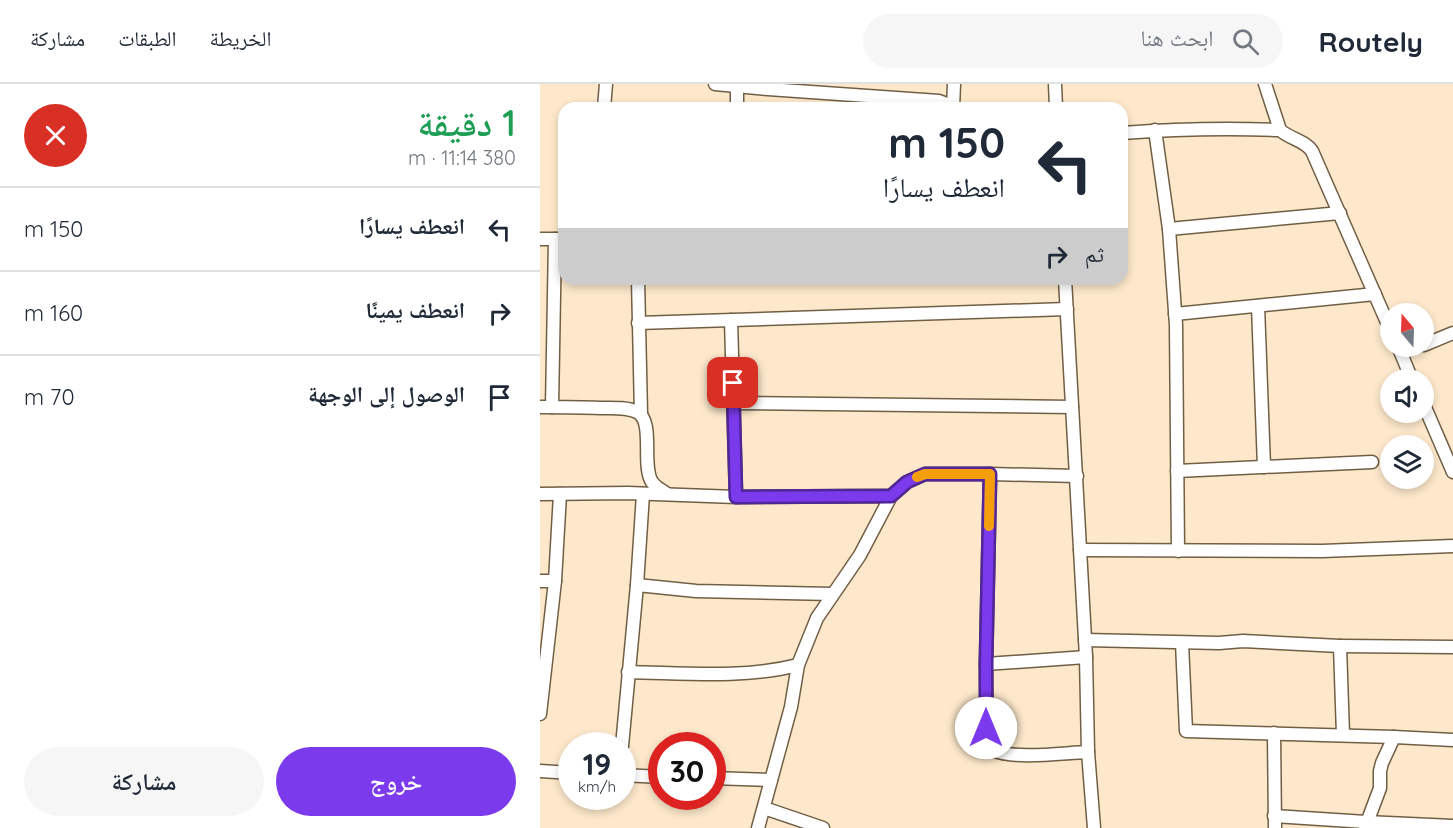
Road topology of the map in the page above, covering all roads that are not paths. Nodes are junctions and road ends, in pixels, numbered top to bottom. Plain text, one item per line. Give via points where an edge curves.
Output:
1 (606, 84) edge
2 (715, 84) edge
3 (954, 84) edge
4 (1055, 84) edge
5 (1265, 84) edge
6 (738, 86) junction
7 (769, 87) edge
8 (604, 102) edge
9 (737, 102) edge
10 (942, 102) edge
11 (952, 102) edge
12 (1056, 102) edge
13 (1155, 130) junction
14 (1280, 130) junction
15 (1128, 132) edge
16 (1340, 213) junction
17 (1169, 229) junction
18 (540, 239) edge
19 (558, 239) edge
20 (558, 252) edge
21 (638, 285) edge
22 (1065, 285) edge
23 (1375, 294) junction
24 (1258, 306) junction
25 (1380, 306) edge
26 (1067, 309) junction
27 (1175, 314) junction
28 (731, 320) junction
29 (638, 323) junction
30 (1453, 333) edge
31 (1434, 341) edge
32 (734, 404) junction
33 (546, 407) edge
34 (1072, 407) junction
35 (641, 414) junction
36 (1432, 423) edge
37 (1372, 462) dead end
38 (1264, 467) junction
39 (1177, 471) junction
40 (1453, 472) edge
41 (990, 474) junction
42 (1077, 476) junction
43 (540, 494) edge
44 (560, 494) junction
45 (643, 494) junction
46 (669, 495) junction
47 (891, 496) junction
48 (736, 497) junction
49 (1453, 546) edge
50 (1080, 550) junction
51 (1178, 551) junction
52 (540, 581) edge
53 (555, 581) junction
54 (637, 585) junction
55 (832, 594) junction
56 (1085, 640) junction
57 (1182, 643) junction
58 (1340, 646) junction
59 (1453, 647) edge
60 (1086, 657) junction
61 (986, 664) junction
62 (798, 665) junction
63 (628, 672) junction
64 (543, 673) edge
65 (540, 714) edge
66 (623, 732) edge
67 (1274, 733) junction
68 (1343, 735) junction
69 (1394, 737) junction
70 (1453, 740) edge
71 (1088, 752) junction
72 (540, 771) edge
73 (558, 772) edge
74 (726, 778) edge
75 (771, 780) junction
76 (764, 808) junction
77 (1274, 822) edge
78 (1365, 825) edge
79 (1453, 826) edge
80 (758, 828) edge
81 (823, 828) edge
82 (1094, 828) edge

1 - 8 street
2 - 6 street
3 - 11 street
4 - 12 street
5 - 14 street
6 - 7 street
6 - 9 street
7 - 10 street
13 - 14 street
13 - 15 street
13 - 17 street
14 - 16 street via 1310,147
16 - 17 street
16 - 23 street
17 - 27 street
18 - 19 street
20 - 33 street
21 - 29 street
22 - 26 street
23 - 24 street
23 - 25 street
24 - 27 street
24 - 38 street
26 - 28 street
26 - 34 street
27 - 39 street
28 - 29 street
28 - 32 street
29 - 35 street
30 - 31 street
32 - 34 street
32 - 48 street
33 - 35 street via 615,408
34 - 42 street
35 - 46 street via 646,424 649,477
36 - 40 street
37 - 38 street
38 - 39 street
39 - 51 street
41 - 42 street
41 - 47 street via 925,474 907,482
41 - 61 street
42 - 50 street
43 - 44 street
44 - 45 street
44 - 53 street
45 - 46 street
45 - 54 street
46 - 48 street
47 - 48 street
47 - 55 street via 860,555
49 - 51 street
50 - 51 street
50 - 56 street
52 - 53 street
53 - 64 street
54 - 55 street via 696,591
54 - 63 street
55 - 62 street via 817,618
56 - 57 street
56 - 60 street
57 - 58 street via 1243,641
57 - 67 street via 1186,731
58 - 59 street
58 - 68 street
60 - 61 street
60 - 71 street
61 - 71 street via 986,728 992,750 1015,755
62 - 63 street via 754,673
62 - 75 street
63 - 66 street
64 - 65 street
67 - 68 street
67 - 77 street
68 - 69 street
69 - 70 street
69 - 78 street via 1382,763 1380,788
71 - 82 street
72 - 73 street
74 - 75 street
75 - 76 street
76 - 80 street
76 - 81 street
77 - 78 street
78 - 79 street

